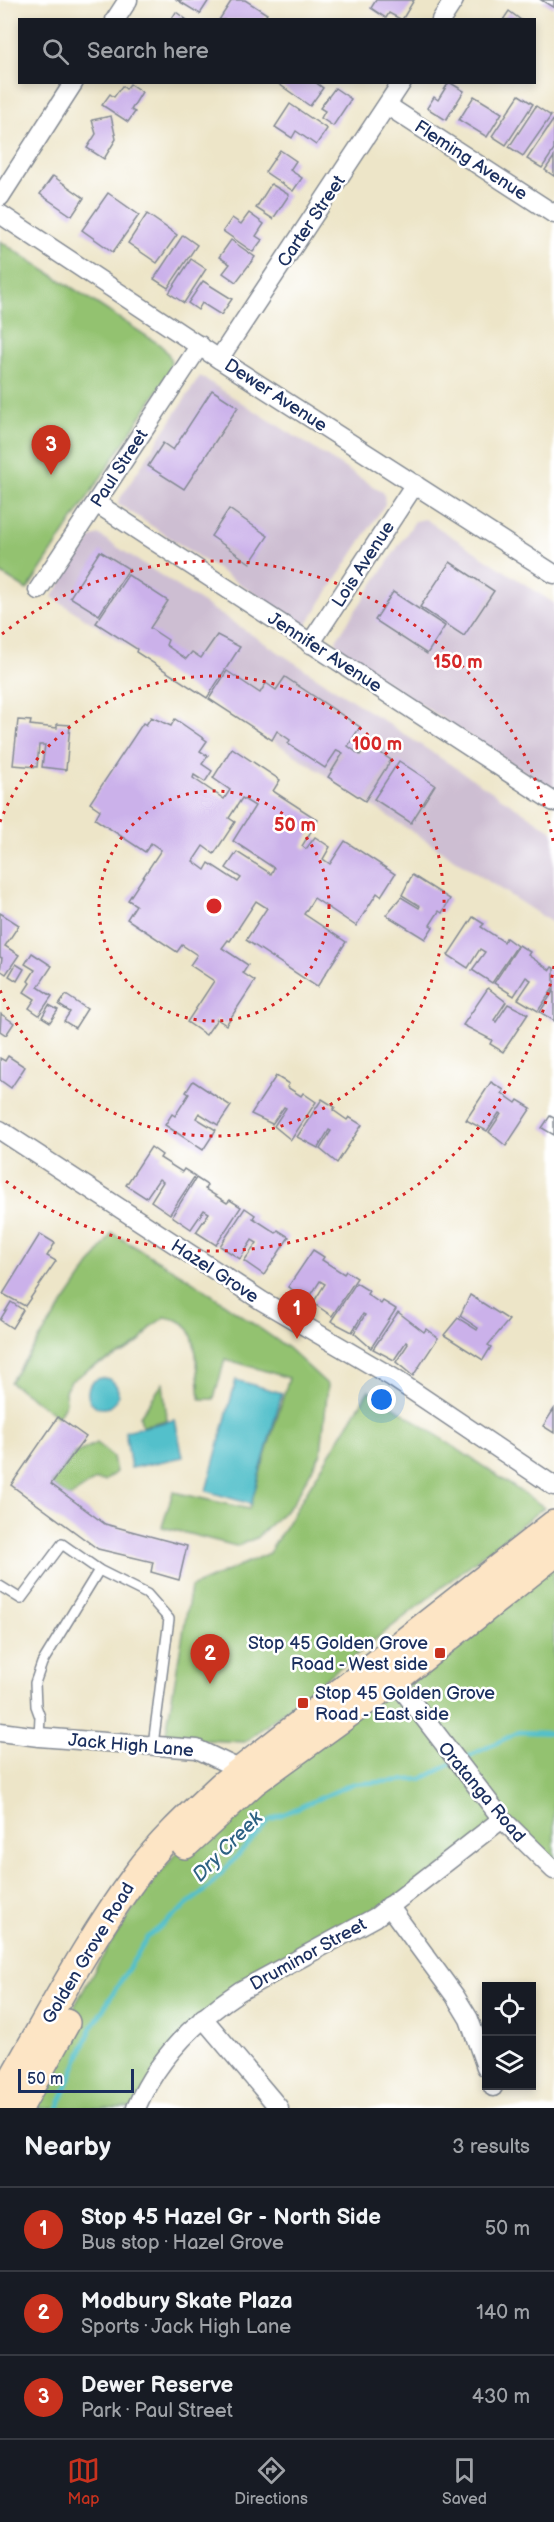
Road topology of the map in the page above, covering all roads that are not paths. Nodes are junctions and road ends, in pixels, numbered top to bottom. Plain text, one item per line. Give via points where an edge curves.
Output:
1 (128, 0) edge
2 (454, 0) edge
3 (117, 18) edge
4 (442, 18) edge
5 (73, 84) edge
6 (401, 84) edge
7 (388, 106) junction
8 (0, 196) edge
9 (0, 214) edge
10 (554, 214) edge
11 (200, 345) junction
12 (219, 359) junction
13 (416, 484) junction
14 (96, 503) junction
15 (554, 574) edge
16 (38, 590) dead end
17 (310, 644) junction
18 (554, 802) edge
19 (0, 1130) edge
20 (554, 1486) edge
21 (554, 1524) edge
22 (554, 1554) edge
23 (99, 1570) junction
24 (0, 1586) edge
25 (387, 1670) junction
26 (0, 1732) edge
27 (39, 1737) junction
28 (153, 1745) junction
29 (248, 1776) junction
30 (502, 1819) junction
31 (554, 1870) edge
32 (389, 1906) junction
33 (110, 1927) junction
34 (203, 2018) junction
35 (482, 2056) edge
36 (0, 2100) edge
37 (18, 2108) edge
38 (136, 2108) edge
39 (279, 2108) edge

1 - 3 street
2 - 4 street
5 - 8 street
6 - 7 street, Carter Street
7 - 10 street, Fleming Avenue
7 - 12 street, Carter Street
9 - 11 street, Dewer Avenue
11 - 12 street, Dewer Avenue
11 - 14 street, Paul Street
12 - 13 street, Dewer Avenue
13 - 15 street, Dewer Avenue
13 - 17 street, Lois Avenue
14 - 16 street, Paul Street
14 - 17 street, Jennifer Avenue
17 - 18 street, Jennifer Avenue
19 - 20 street, Hazel Grove via 262,1301 392,1377
21 - 25 main road, Golden Grove Road
22 - 25 main road, Golden Grove Road
23 - 24 lane via 62,1544 21,1599
23 - 27 lane via 38,1673 35,1683
23 - 28 lane via 147,1594 170,1619
25 - 29 main road, Golden Grove Road
25 - 30 street, Oratanga Road
26 - 27 street, Jack High Lane
27 - 28 street, Jack High Lane
28 - 29 street, Jack High Lane via 197,1749
29 - 33 main road, Golden Grove Road via 189,1840 143,1879
30 - 31 street, Oratanga Road
30 - 32 street, Druminor Street
32 - 34 street, Druminor Street via 240,1990
32 - 35 street via 460,2003
33 - 36 main road, Golden Grove Road
33 - 37 main road, Golden Grove Road via 99,1960
34 - 38 street, Druminor Street via 165,2059
34 - 39 street

